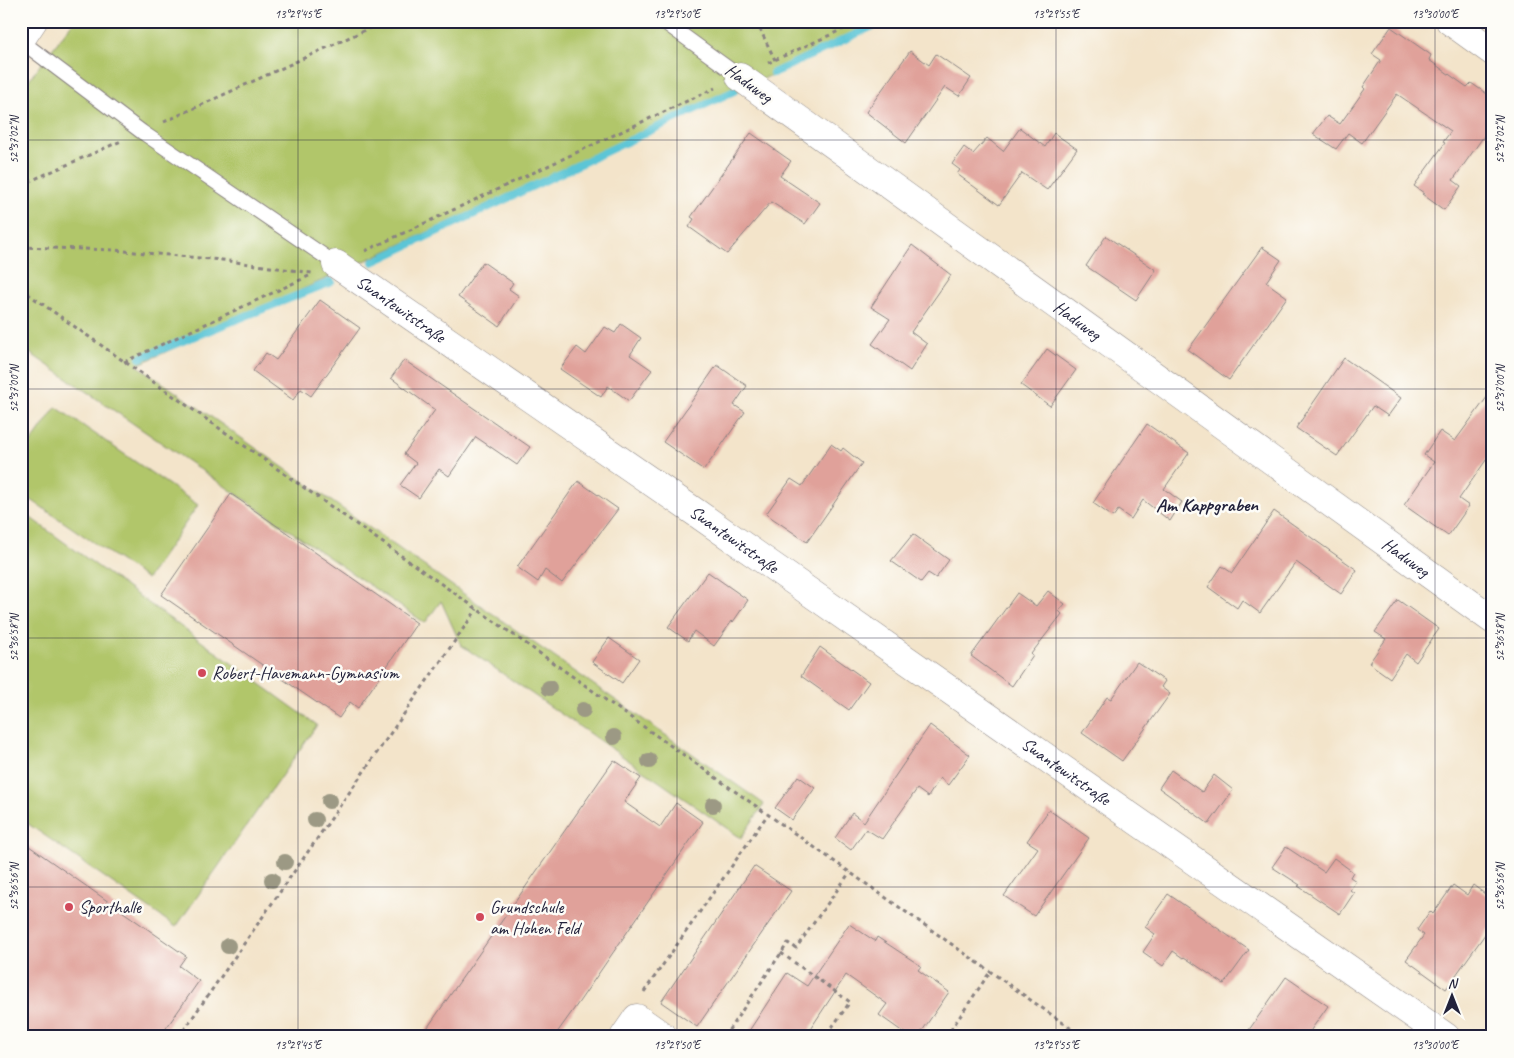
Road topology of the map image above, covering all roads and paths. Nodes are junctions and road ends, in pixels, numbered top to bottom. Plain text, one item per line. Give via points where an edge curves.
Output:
1 (33, 21) edge
2 (385, 21) edge
3 (663, 21) edge
4 (756, 21) edge
5 (861, 21) edge
6 (1450, 21) edge
7 (21, 40) edge
8 (1493, 52) edge
9 (775, 60) junction
10 (740, 76) junction
11 (142, 132) junction
12 (21, 185) edge
13 (21, 247) edge
14 (336, 264) junction
15 (21, 289) edge
16 (124, 362) junction
17 (477, 608) junction
18 (1493, 620) edge
19 (768, 814) junction
20 (850, 872) junction
21 (781, 953) junction
22 (990, 972) junction
23 (630, 1027) edge
24 (179, 1037) edge
25 (664, 1037) edge
26 (724, 1037) edge
27 (825, 1037) edge
28 (946, 1037) edge
29 (1083, 1037) edge
30 (1446, 1037) edge

1 - 7 street
2 - 11 path
3 - 10 lane, Haduweg
4 - 9 path
5 - 9 path
6 - 8 street
7 - 11 lane, Swantewitstraße
9 - 10 path
10 - 14 path
10 - 18 street, Haduweg
11 - 12 path
11 - 14 lane, Swantewitstraße
13 - 16 path via 113,250 222,260 315,274
14 - 30 street, Swantewitstraße
15 - 16 path
16 - 17 path
17 - 19 path
17 - 24 path
19 - 20 path
19 - 23 path via 640,998
20 - 21 path via 796,948 788,943
20 - 22 path
21 - 26 path
21 - 27 path via 850,1002
22 - 28 path
22 - 29 path
23 - 25 street

